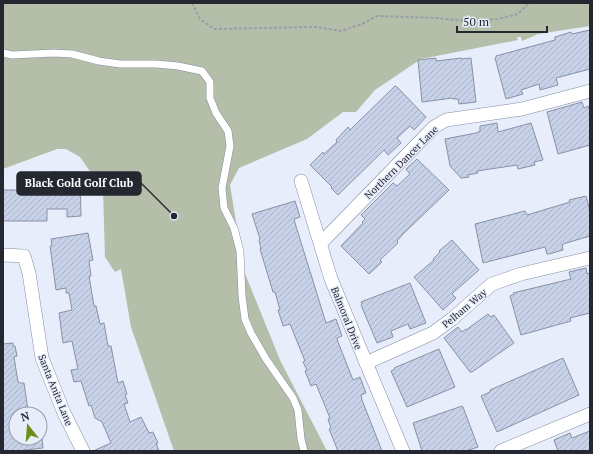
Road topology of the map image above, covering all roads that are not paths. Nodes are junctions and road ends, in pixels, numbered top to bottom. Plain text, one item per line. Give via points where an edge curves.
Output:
1 (3, 53) edge
2 (590, 91) edge
3 (301, 181) dead end
4 (321, 243) junction
5 (3, 255) edge
6 (590, 258) edge
7 (366, 363) junction
8 (590, 414) edge
9 (83, 451) edge
10 (304, 451) edge
11 (403, 451) edge
12 (501, 451) edge

1 - 10 lane via 72,54 120,64 178,66 202,72 210,82 210,98 216,114 228,131 230,146 222,188 224,208 234,228 240,251 245,319 250,333 293,398 298,410
2 - 4 street, Northern Dancer Lane via 522,109 446,120 434,127
3 - 4 street, Balmoral Drive
4 - 7 street, Balmoral Drive via 331,279
5 - 9 street, Santa Anita Lane via 24,256 42,358 64,413
6 - 7 street, Pelham Way via 521,274 492,284 433,333
7 - 11 street, Balmoral Drive
8 - 12 street

